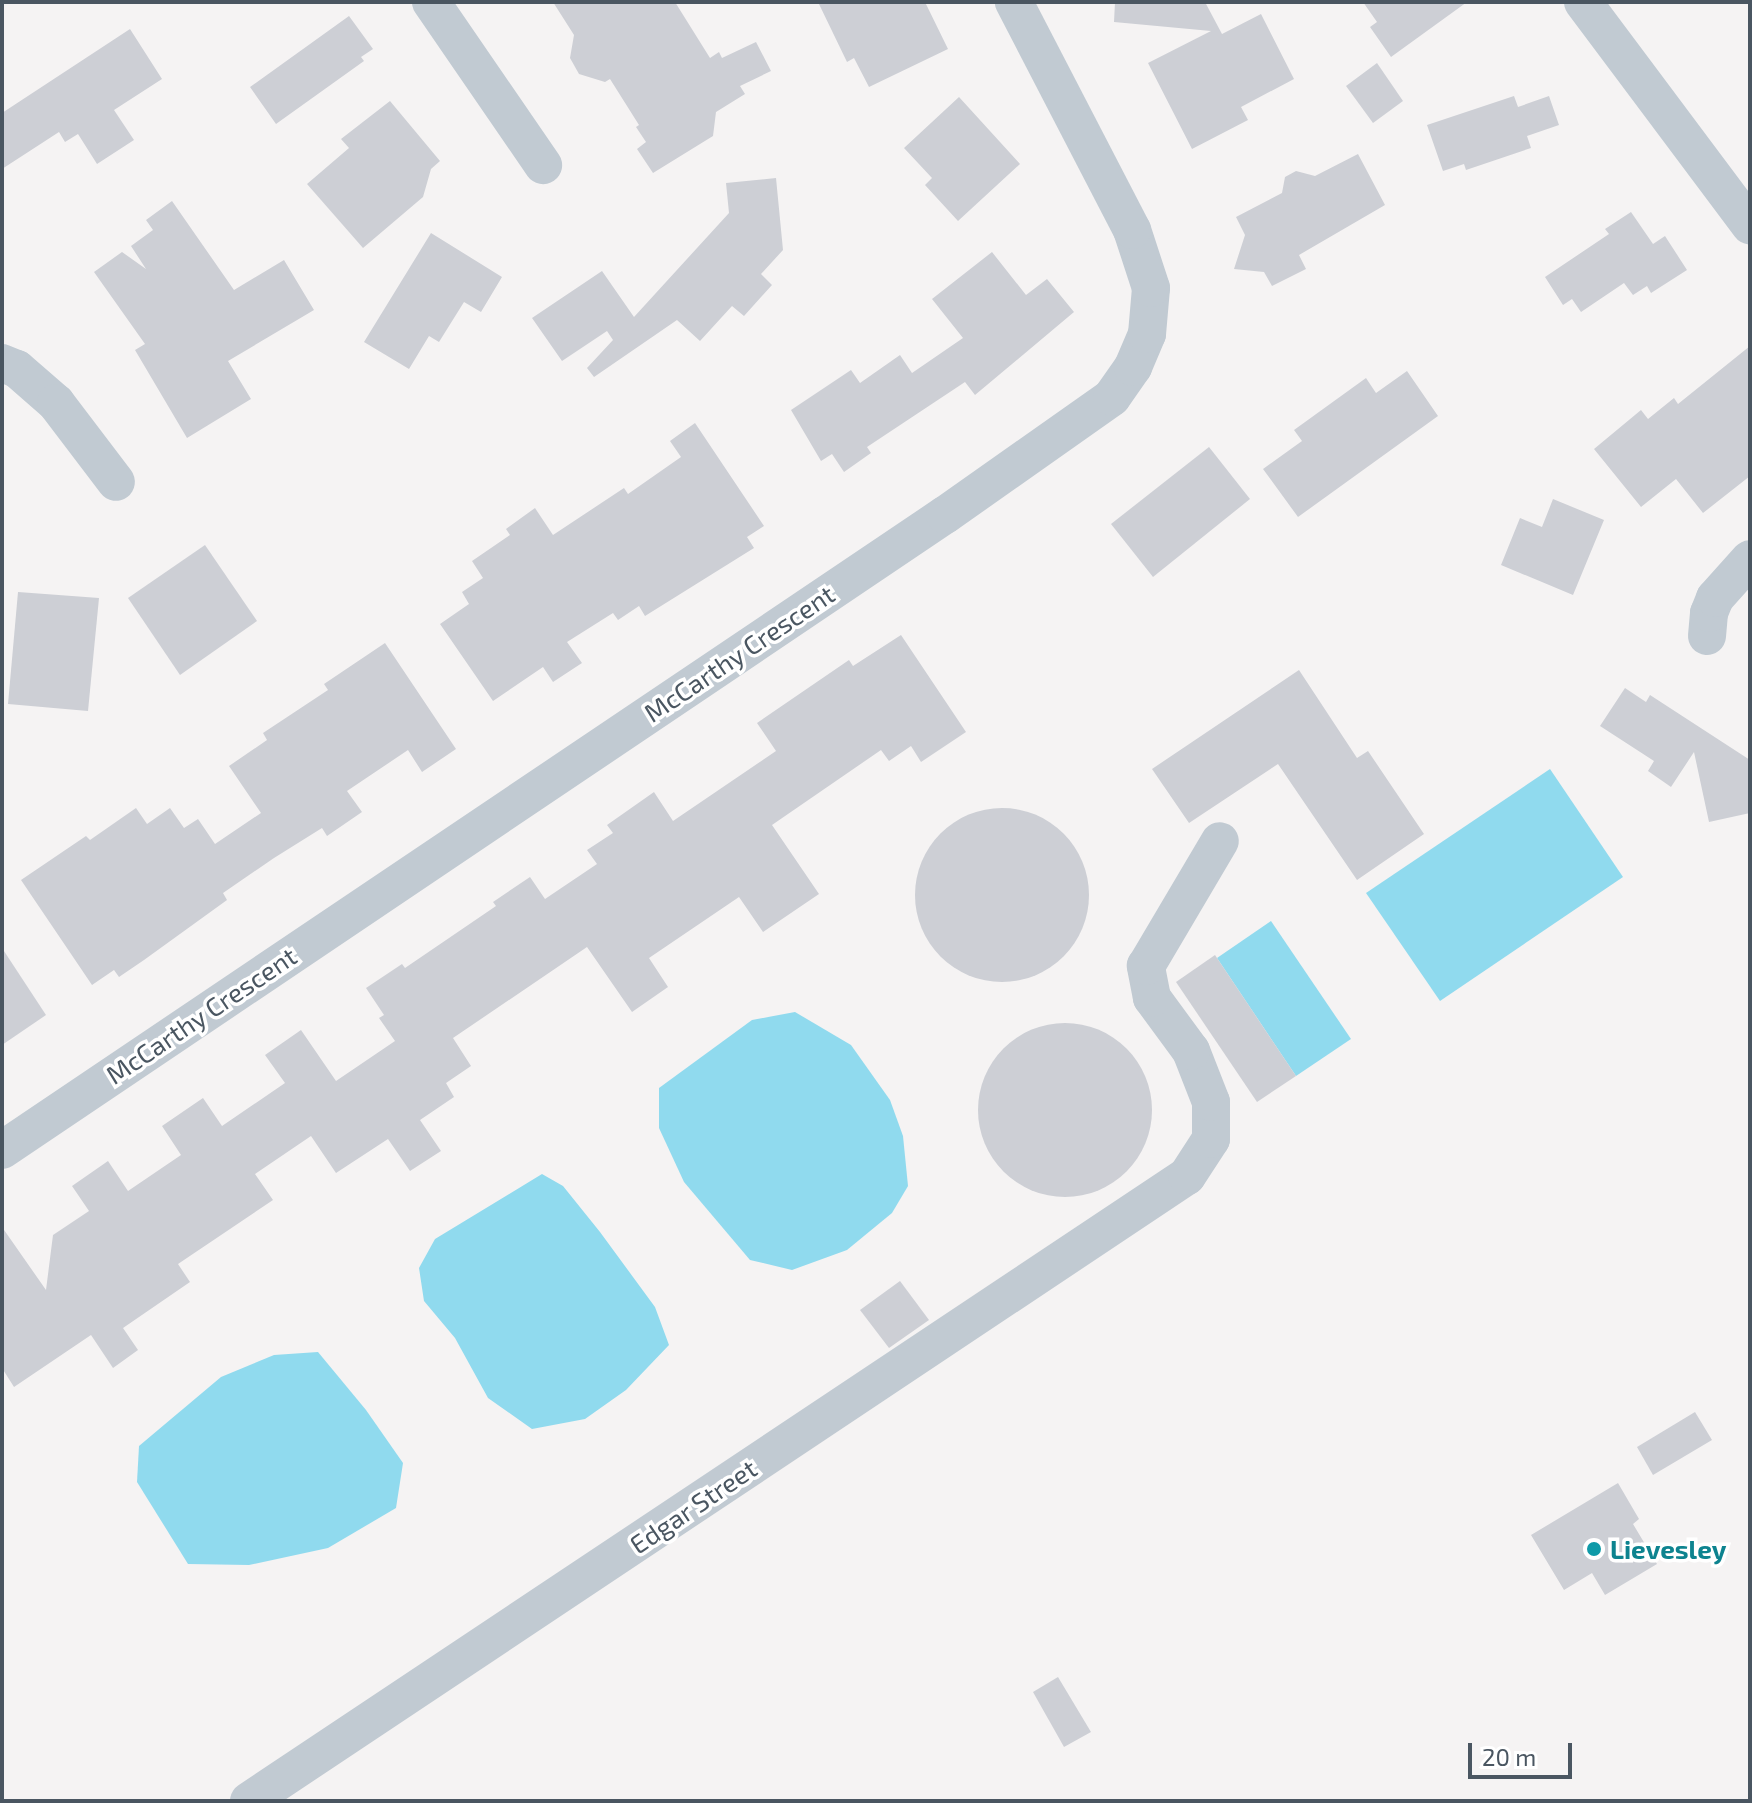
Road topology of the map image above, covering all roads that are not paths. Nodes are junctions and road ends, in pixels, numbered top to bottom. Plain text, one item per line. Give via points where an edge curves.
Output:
1 (431, 2) edge
2 (1014, 2) edge
3 (1583, 2) edge
4 (543, 165) dead end
5 (1750, 225) edge
6 (2, 363) edge
7 (116, 482) dead end
8 (1750, 559) edge
9 (1707, 636) dead end
10 (1220, 841) dead end
11 (2, 1150) edge
12 (249, 1801) edge

1 - 4 street
2 - 11 street, McCarthy Crescent via 1132,230 1151,288 1147,334 1112,397
3 - 5 street
6 - 7 street via 17,369 56,403
8 - 9 street via 1715,598
10 - 12 street, Edgar Street via 1146,966 1152,998 1191,1051 1211,1102 1211,1139 1187,1176

